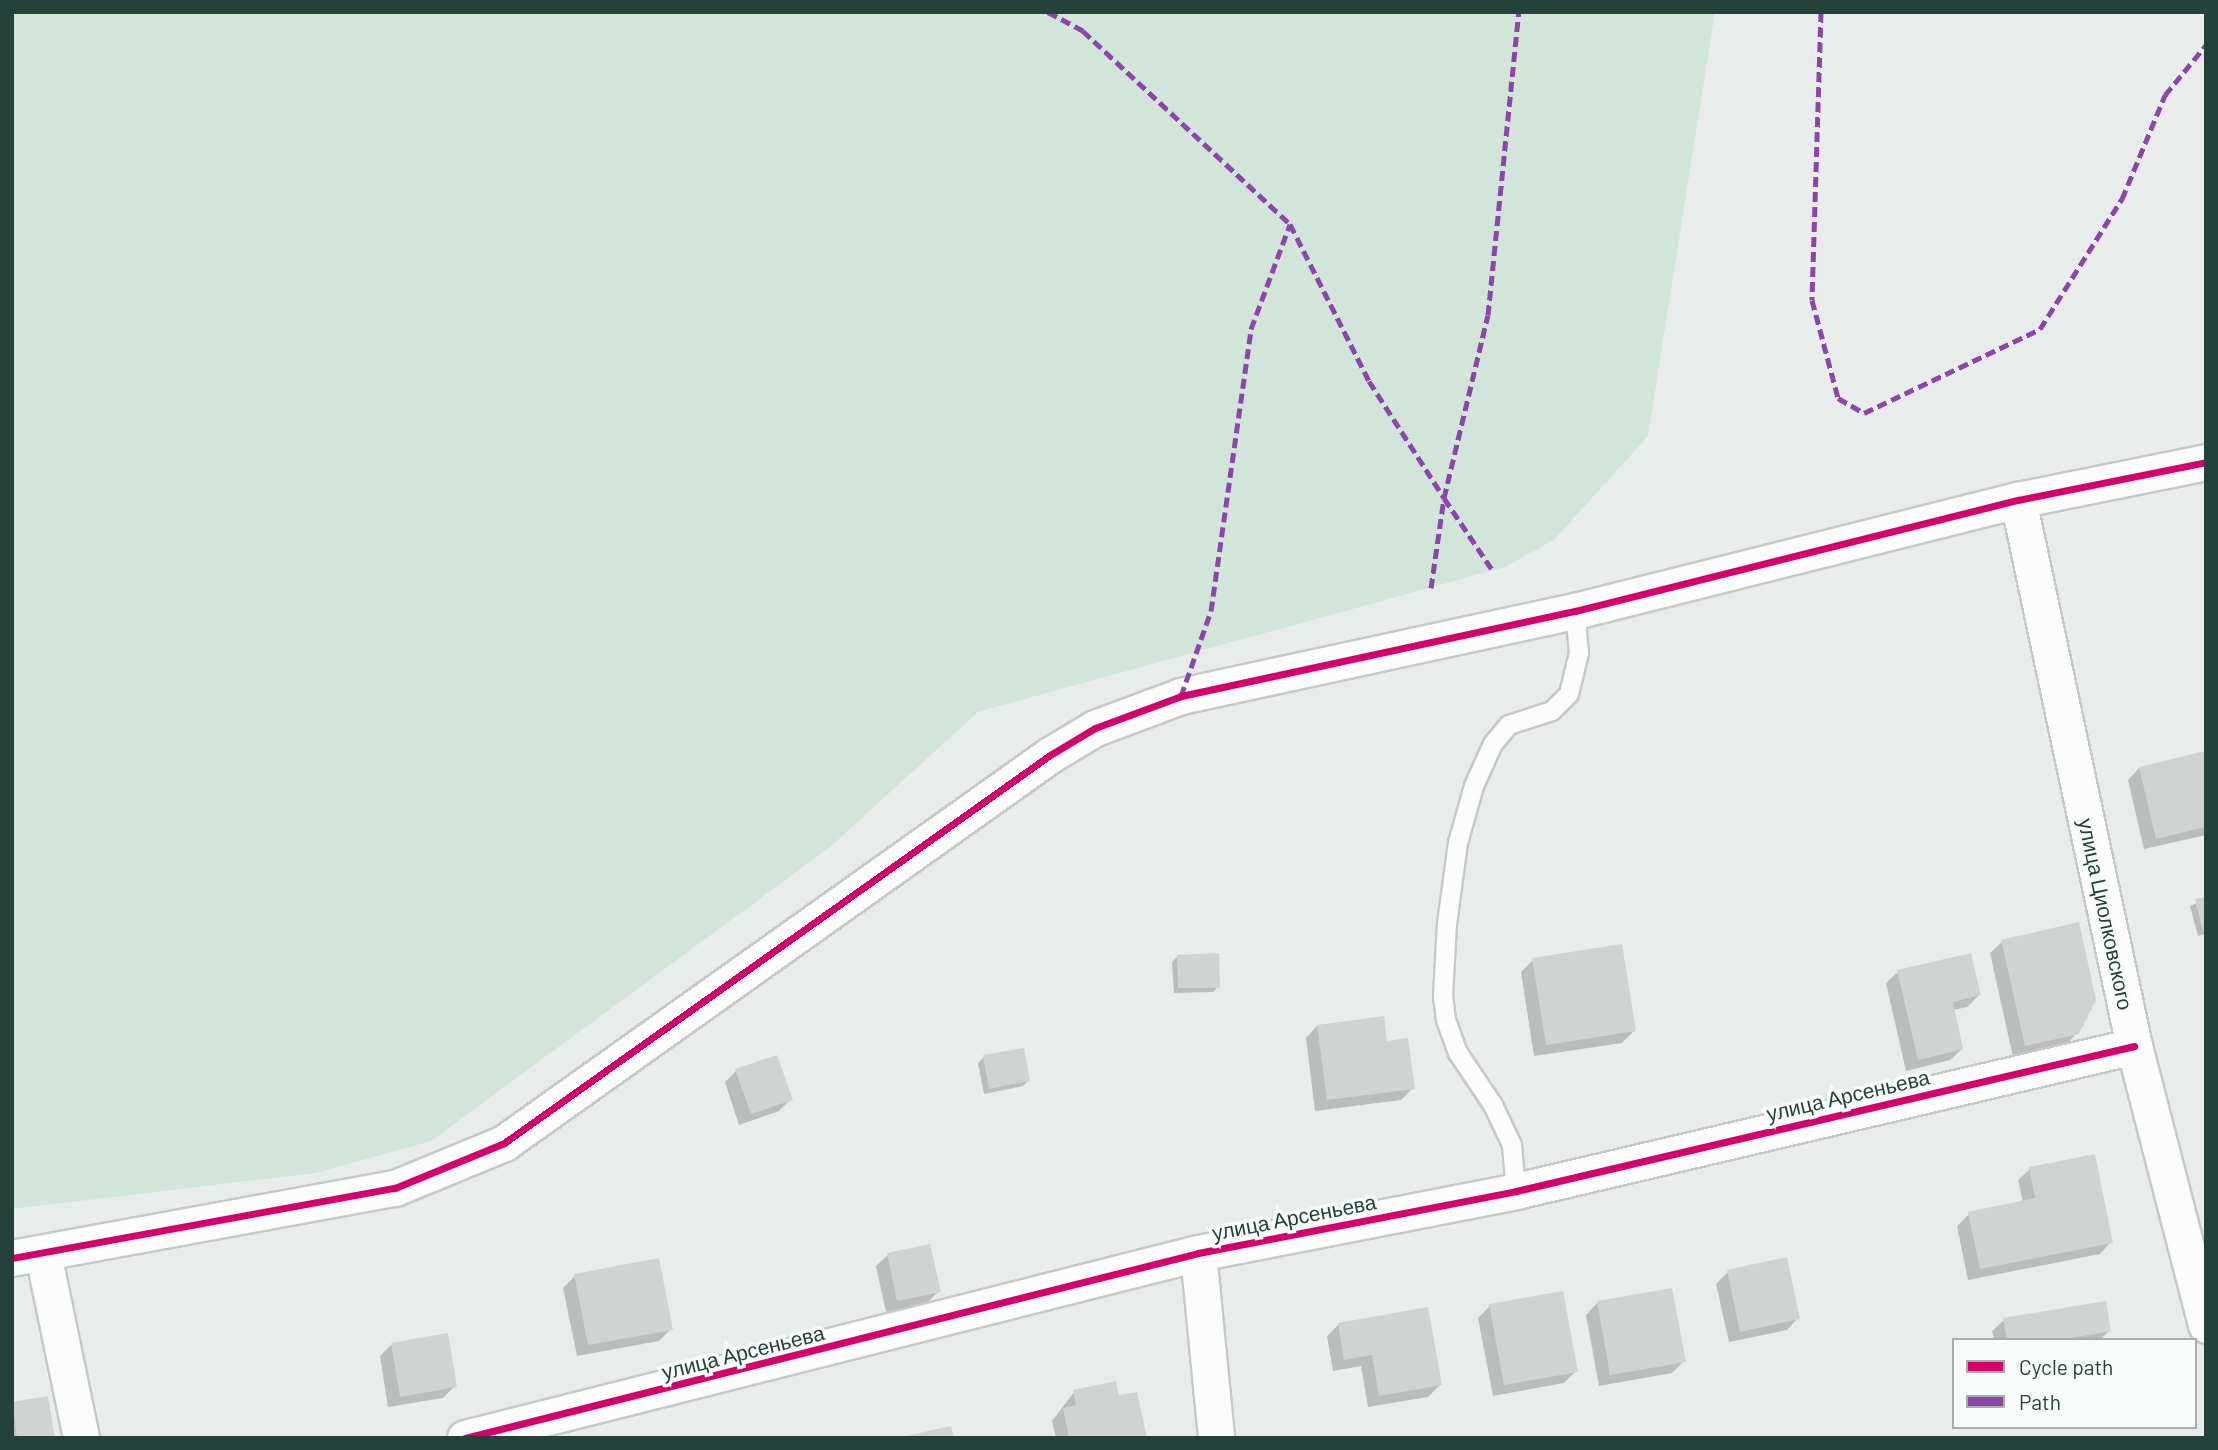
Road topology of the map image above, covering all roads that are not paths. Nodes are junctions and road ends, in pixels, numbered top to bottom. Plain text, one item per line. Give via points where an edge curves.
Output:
1 (2206, 461) edge
2 (2018, 500) junction
3 (1575, 611) junction
4 (2134, 1046) junction
5 (1516, 1191) junction
6 (1198, 1253) junction
7 (27, 1256) edge
8 (2206, 1325) edge
9 (81, 1438) edge
10 (465, 1438) edge
11 (1216, 1438) edge

1 - 2 street
2 - 3 street
2 - 4 street, улица Циолковского
3 - 5 lane via 1579,653 1569,694 1552,711 1509,725 1493,744 1474,786 1458,843 1447,924 1446,1020 1458,1053 1493,1105 1512,1145
3 - 7 street via 1181,696 1095,728 1050,755 504,1143 395,1188
4 - 5 street, улица Арсеньева
4 - 8 street, улица Циолковского
5 - 6 street, улица Арсеньева
6 - 10 street, улица Арсеньева
6 - 11 street
7 - 9 street

